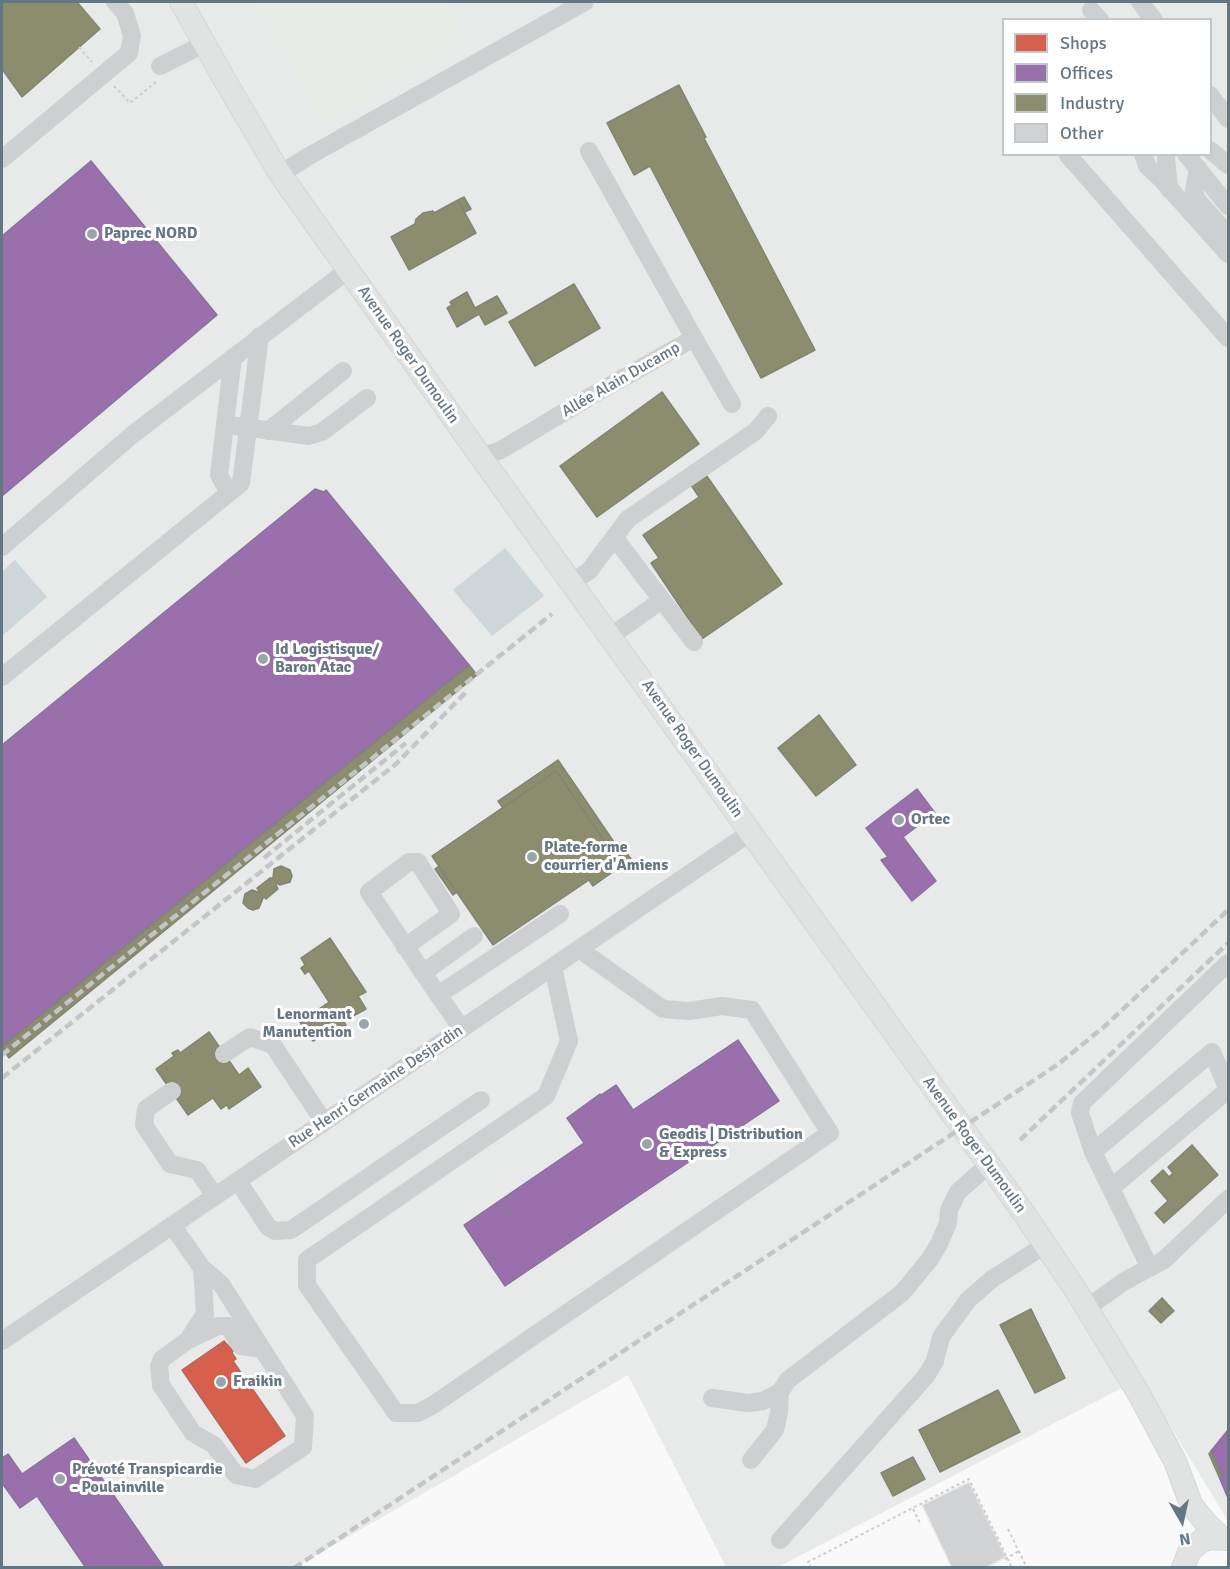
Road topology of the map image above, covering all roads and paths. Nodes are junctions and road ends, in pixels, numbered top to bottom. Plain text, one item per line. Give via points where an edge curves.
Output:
1 (116, 2) edge
2 (181, 2) edge
3 (585, 2) edge
4 (1140, 2) edge
5 (1152, 18) edge
6 (204, 44) junction
7 (79, 47) dead end
8 (161, 71) joint
9 (104, 75) junction
10 (1212, 97) edge
11 (1228, 118) edge
12 (589, 151) dead end
13 (1212, 152) edge
14 (1069, 156) edge
15 (1144, 156) edge
16 (1164, 156) edge
17 (2, 159) edge
18 (1190, 159) edge
19 (1228, 165) edge
20 (280, 174) junction
21 (1169, 189) junction
22 (1228, 206) edge
23 (1228, 235) edge
24 (1228, 254) edge
25 (348, 270) junction
26 (260, 336) junction
27 (693, 338) junction
28 (1228, 338) edge
29 (233, 357) junction
30 (343, 371) dead end
31 (367, 398) dead end
32 (732, 404) dead end
33 (768, 416) dead end
34 (225, 425) junction
35 (248, 428) junction
36 (268, 431) junction
37 (481, 457) junction
38 (229, 493) junction
39 (614, 537) junction
40 (2, 547) edge
41 (572, 582) junction
42 (662, 600) junction
43 (611, 636) junction
44 (694, 642) dead end
45 (2, 676) edge
46 (751, 832) junction
47 (560, 914) dead end
48 (474, 936) dead end
49 (405, 947) junction
50 (579, 949) junction
51 (1228, 963) edge
52 (553, 967) junction
53 (423, 973) junction
54 (438, 995) junction
55 (462, 1029) junction
56 (224, 1054) dead end
57 (1228, 1090) edge
58 (172, 1091) dead end
59 (481, 1100) dead end
60 (324, 1122) junction
61 (1092, 1152) junction
62 (988, 1165) junction
63 (238, 1181) junction
64 (1111, 1188) junction
65 (215, 1196) junction
66 (1228, 1199) edge
67 (172, 1225) junction
68 (1045, 1245) junction
69 (202, 1268) junction
70 (1150, 1268) junction
71 (1087, 1308) junction
72 (188, 1340) junction
73 (2, 1341) edge
74 (262, 1349) junction
75 (780, 1392) junction
76 (712, 1398) dead end
77 (751, 1460) dead end
78 (1191, 1504) junction
79 (913, 1509) junction
80 (921, 1525) dead end
81 (1008, 1529) dead end
82 (1224, 1538) edge
83 (780, 1539) dead end
84 (1193, 1546) junction
85 (1019, 1551) junction
86 (1006, 1559) junction
87 (811, 1568) edge
88 (1012, 1568) edge
89 (1027, 1568) edge
90 (1183, 1568) edge

1 - 9 street via 125,13 132,36 129,53
2 - 6 main road, Avenue Roger Dumoulin
3 - 20 street
4 - 5 street
6 - 8 street
6 - 20 main road, Avenue Roger Dumoulin
7 - 9 path
8 - 9 path via 130,103
9 - 17 street
10 - 11 street
12 - 27 street
13 - 19 street
14 - 28 street
15 - 21 street via 1147,166
16 - 18 street
16 - 21 street
18 - 22 street
18 - 23 street via 1197,200
20 - 25 main road, Avenue Roger Dumoulin
21 - 24 street
25 - 26 street
25 - 37 main road, Avenue Roger Dumoulin
26 - 29 street
26 - 35 street
27 - 32 street, Allée Alain Ducamp
27 - 37 street, Allée Alain Ducamp via 501,450
29 - 34 street
29 - 40 street via 132,435
30 - 36 street
31 - 36 street via 322,432 309,436
33 - 39 street via 756,431 628,519
34 - 35 street
34 - 38 street via 219,475
35 - 36 street
35 - 38 street via 241,483
37 - 41 main road, Avenue Roger Dumoulin
38 - 45 street
39 - 41 street via 589,571
39 - 42 street
41 - 43 main road, Avenue Roger Dumoulin
42 - 43 street
42 - 44 street
43 - 46 main road, Avenue Roger Dumoulin
46 - 50 street, Rue Henri Germaine Desjardin
46 - 62 main road, Avenue Roger Dumoulin
47 - 54 street
48 - 53 street
49 - 49 street via 369,892 409,862 418,862 451,914
49 - 53 street
50 - 52 street, Rue Henri Germaine Desjardin
50 - 52 street via 663,1010 722,1006 752,1010 830,1133 433,1405 418,1413 396,1413 307,1285 307,1260 546,1096 569,1041
51 - 61 street via 1082,1102 1080,1113
52 - 55 street, Rue Henri Germaine Desjardin
53 - 54 street
54 - 55 street
55 - 60 street, Rue Henri Germaine Desjardin
56 - 60 street via 250,1037 273,1045
57 - 61 street via 1212,1052
57 - 64 street
58 - 65 street via 146,1109 144,1125 170,1164 197,1170
59 - 63 street via 291,1230 275,1231 268,1227
60 - 63 street, Rue Henri Germaine Desjardin
61 - 64 street
62 - 68 main road, Avenue Roger Dumoulin
62 - 75 street via 958,1192 939,1244 902,1293 788,1380
63 - 65 street, Rue Henri Germaine Desjardin
64 - 70 street
65 - 67 street, Rue Henri Germaine Desjardin
66 - 70 street via 1164,1260
67 - 69 street
67 - 73 street, Rue Henri Germaine Desjardin
68 - 71 main road, Avenue Roger Dumoulin
68 - 83 street via 992,1279 968,1300 941,1337 935,1361 926,1376
69 - 72 street via 205,1314
69 - 74 street via 221,1284
70 - 71 street
71 - 78 main road, Avenue Roger Dumoulin via 1170,1452
72 - 74 street via 218,1326 228,1326 241,1346
72 - 74 street via 162,1359 161,1384 193,1432 214,1445 236,1476 255,1479 303,1447 305,1416
75 - 76 street via 748,1403
75 - 77 street via 775,1430
78 - 82 main road
78 - 84 main road
79 - 80 path
79 - 86 path via 969,1479
79 - 87 path via 808,1562
81 - 85 path
82 - 84 main road
84 - 90 main road
85 - 86 path
85 - 89 path
86 - 88 path

